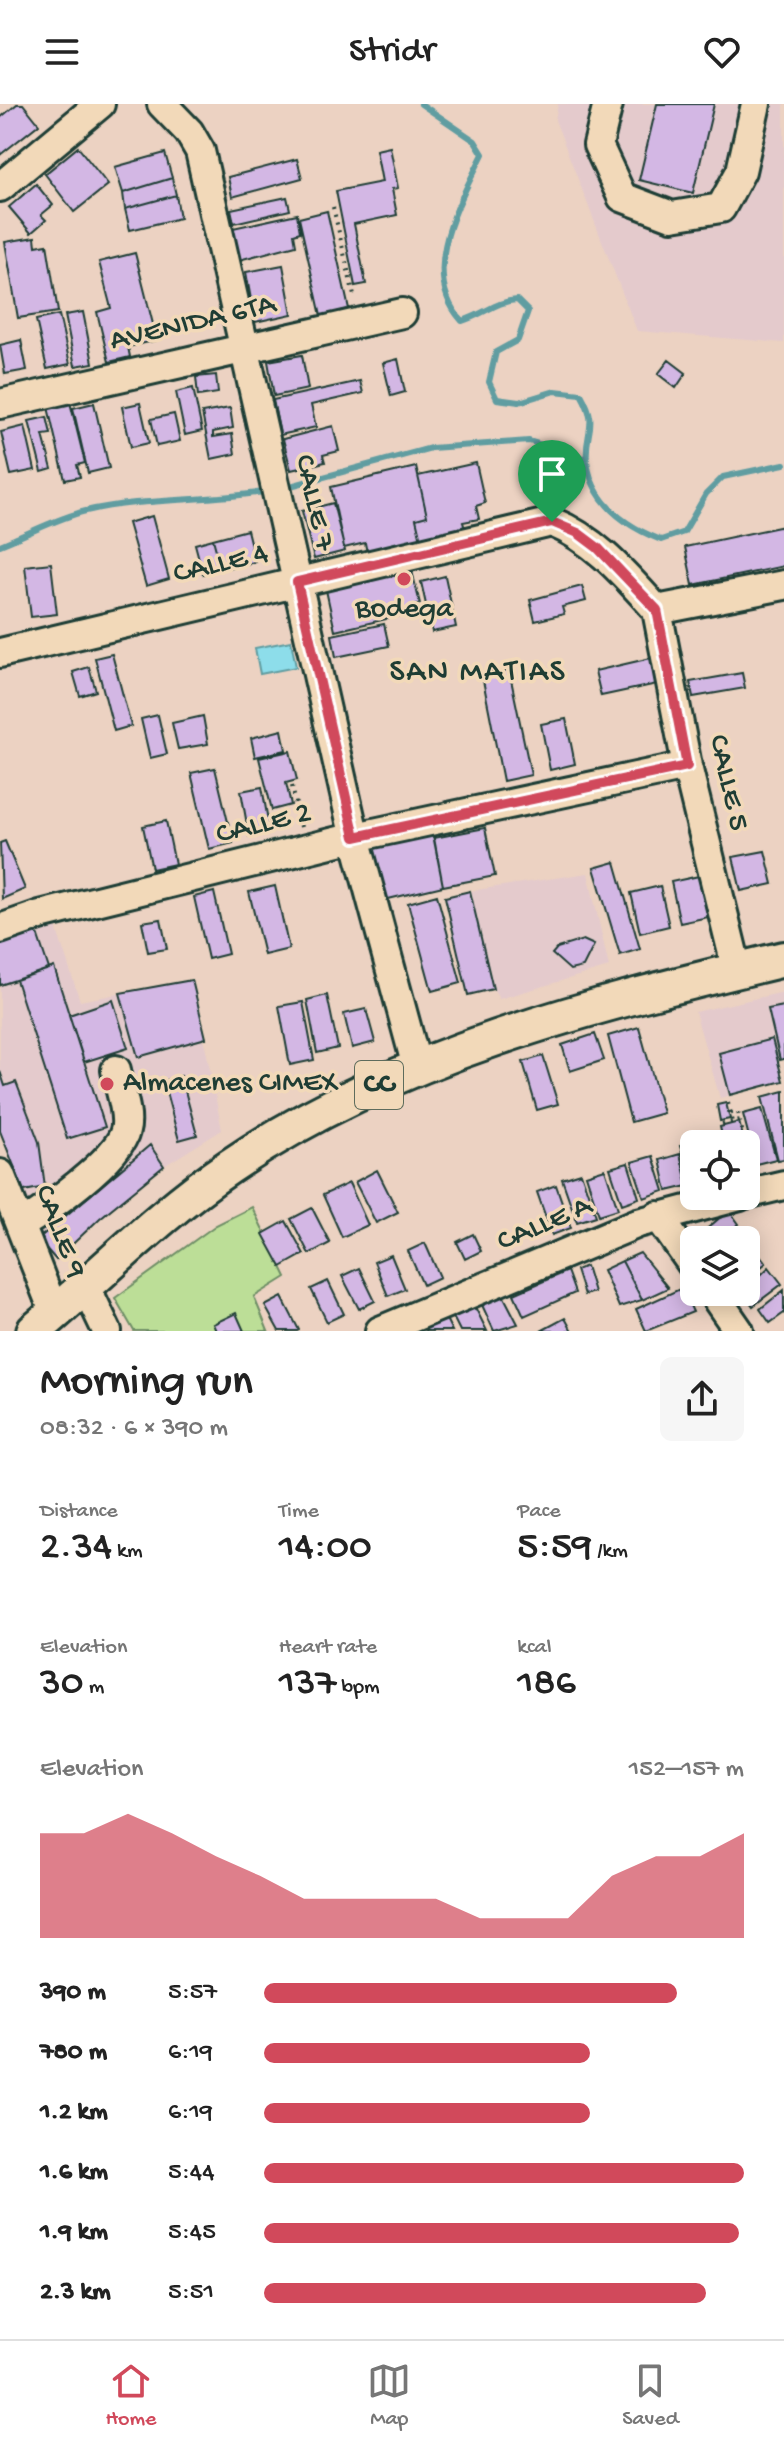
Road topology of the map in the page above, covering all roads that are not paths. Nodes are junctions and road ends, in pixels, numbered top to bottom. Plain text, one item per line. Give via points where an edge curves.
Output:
1 (100, 104) edge
2 (162, 104) edge
3 (608, 104) edge
4 (756, 104) edge
5 (0, 187) edge
6 (402, 313) dead end
7 (245, 347) junction
8 (0, 404) edge
9 (297, 582) junction
10 (784, 585) edge
11 (657, 610) junction
12 (0, 653) edge
13 (687, 766) junction
14 (355, 837) junction
15 (0, 929) edge
16 (784, 959) edge
17 (737, 970) junction
18 (417, 1067) junction
19 (116, 1070) dead end
20 (0, 1174) edge
21 (784, 1185) edge
22 (760, 1191) edge
23 (683, 1210) edge
24 (658, 1216) junction
25 (21, 1225) junction
26 (680, 1247) edge
27 (86, 1287) junction
28 (722, 1306) edge
29 (44, 1322) edge
30 (390, 1329) edge
31 (107, 1331) edge
32 (739, 1331) edge

1 - 5 street
2 - 7 street, CALLE 7 via 200,151
3 - 4 street via 598,145 622,197 672,216 721,208 741,171
6 - 7 street, AVENIDA 6TA
7 - 8 street, AVENIDA 6TA
7 - 9 street, CALLE 7
9 - 11 street, CALLE 4 via 552,522 598,548
9 - 12 street, CALLE 4
9 - 14 street, CALLE 7
10 - 11 street
11 - 13 street, CALLE 5
13 - 14 street, CALLE 2
13 - 17 street, CALLE 5
14 - 15 street, CALLE 2
14 - 18 street, CALLE 7
16 - 17 main road, CC
17 - 18 main road, CC via 528,1025
18 - 27 main road, CC via 301,1124 229,1167
19 - 25 street via 126,1122 120,1142
20 - 25 street, CALLE 9
21 - 22 street
23 - 24 street, CALLE A
24 - 26 street
24 - 30 street, CALLE A
25 - 29 street, CALLE 9
27 - 29 main road, CC
27 - 31 street
28 - 32 street

